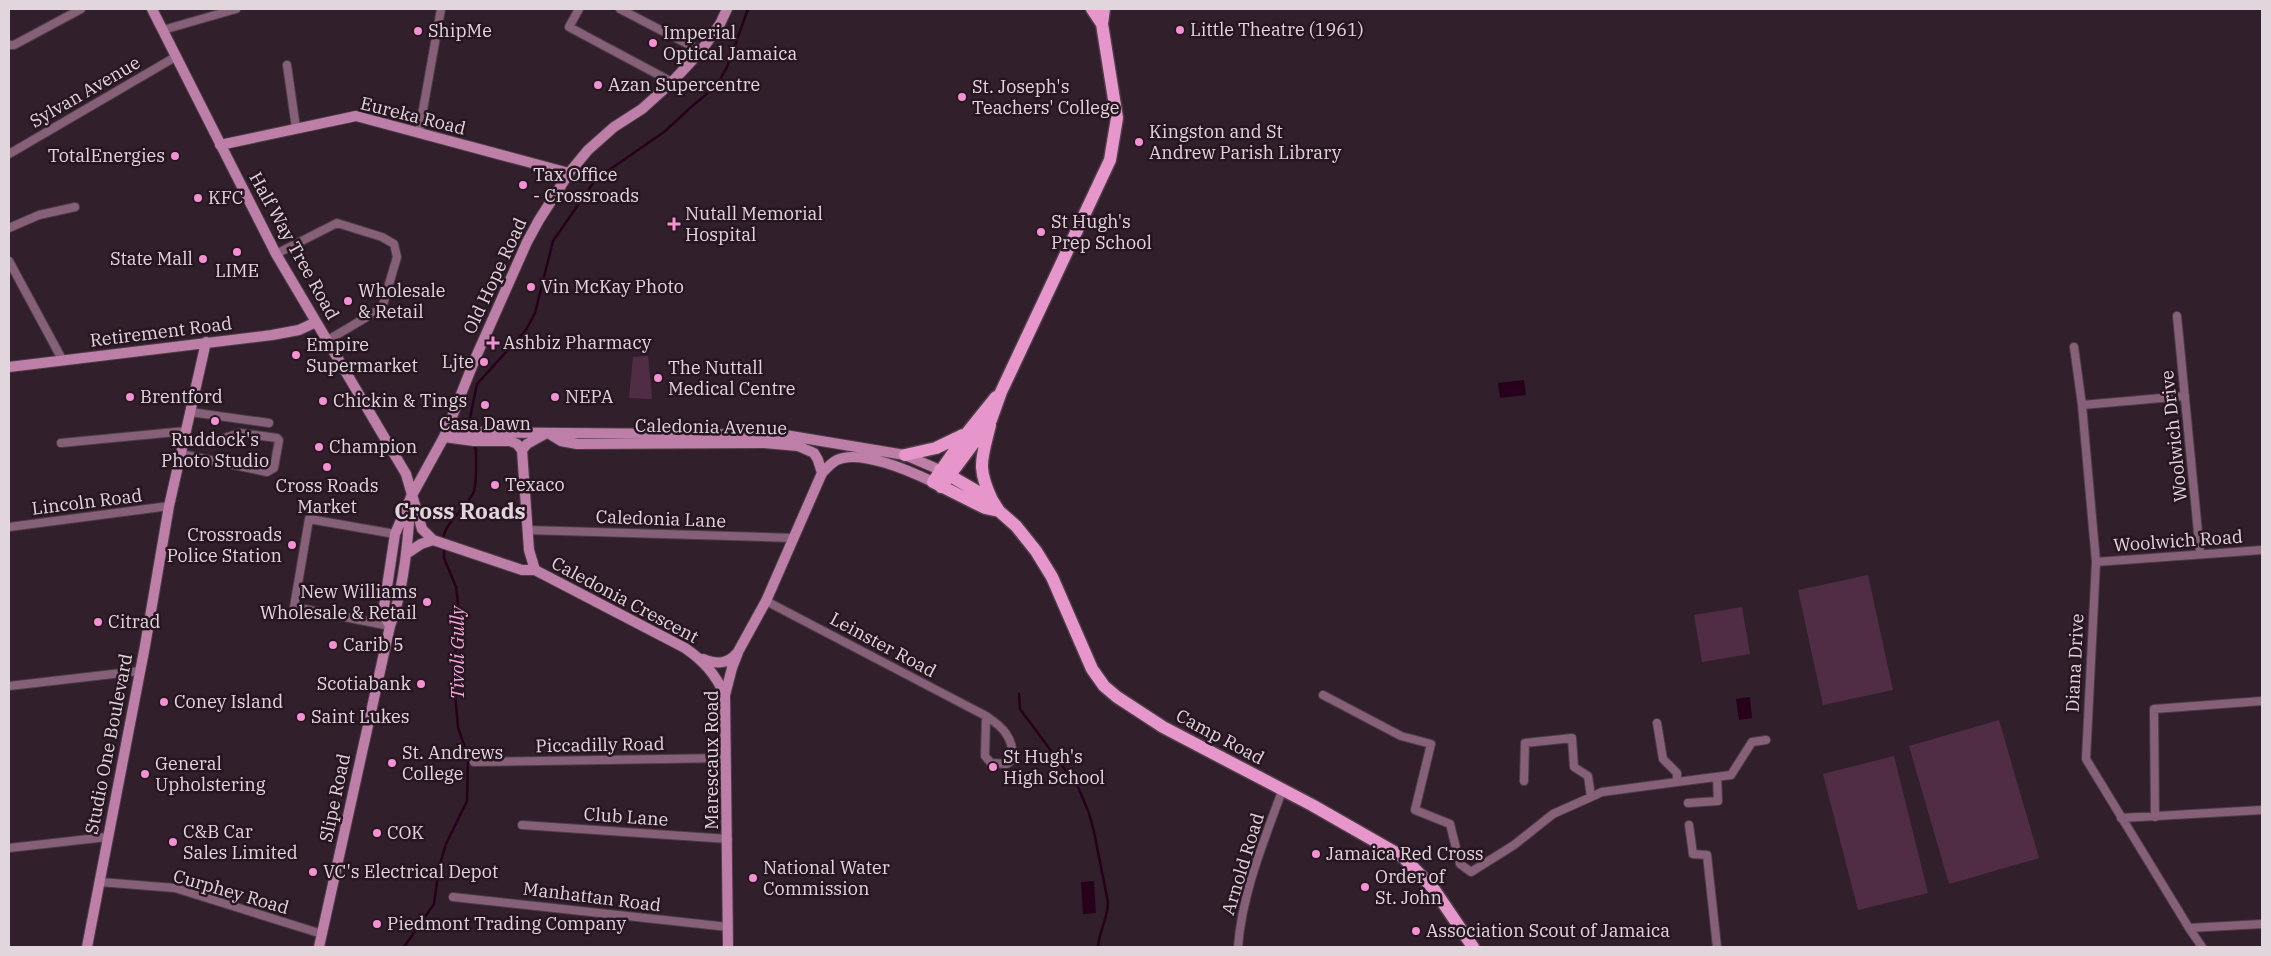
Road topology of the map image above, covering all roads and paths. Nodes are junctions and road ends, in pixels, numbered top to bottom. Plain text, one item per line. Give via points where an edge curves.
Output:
1 (81, 9) edge
2 (152, 9) edge
3 (236, 9) edge
4 (441, 9) edge
5 (579, 9) edge
6 (620, 9) edge
7 (727, 9) edge
8 (1092, 9) edge
9 (1104, 9) edge
10 (1102, 24) junction
11 (164, 30) junction
12 (9, 45) edge
13 (701, 51) junction
14 (177, 56) junction
15 (287, 65) dead end
16 (672, 82) junction
17 (296, 128) junction
18 (418, 132) junction
19 (220, 146) junction
20 (9, 154) edge
21 (569, 173) junction
22 (75, 206) dead end
23 (9, 228) edge
24 (276, 254) junction
25 (9, 261) edge
26 (2177, 316) dead end
27 (316, 322) junction
28 (328, 340) junction
29 (206, 342) junction
30 (2074, 347) dead end
31 (63, 361) junction
32 (9, 367) edge
33 (1001, 392) junction
34 (2185, 396) junction
35 (2082, 405) junction
36 (190, 412) junction
37 (991, 420) junction
38 (269, 423) dead end
39 (186, 430) junction
40 (547, 432) junction
41 (446, 433) junction
42 (966, 433) junction
43 (470, 436) junction
44 (218, 440) dead end
45 (61, 443) dead end
46 (522, 450) junction
47 (181, 454) junction
48 (904, 455) junction
49 (822, 473) junction
50 (944, 473) junction
51 (937, 485) junction
52 (411, 497) junction
53 (992, 500) junction
54 (169, 506) junction
55 (999, 511) junction
56 (9, 527) edge
57 (527, 530) junction
58 (395, 534) junction
59 (794, 538) junction
60 (440, 543) junction
61 (2262, 550) edge
62 (2200, 553) junction
63 (406, 554) junction
64 (2096, 562) junction
65 (535, 570) junction
66 (766, 601) junction
67 (390, 626) junction
68 (739, 650) junction
69 (700, 658) junction
70 (140, 671) junction
71 (9, 686) edge
72 (725, 695) junction
73 (1322, 695) dead end
74 (2262, 701) edge
75 (986, 716) junction
76 (1657, 723) dead end
77 (1766, 740) dead end
78 (726, 758) junction
79 (474, 762) dead end
80 (1717, 777) junction
81 (1524, 781) dead end
82 (1677, 782) junction
83 (1282, 791) junction
84 (1591, 797) junction
85 (1688, 803) dead end
86 (2262, 810) edge
87 (2155, 817) junction
88 (2121, 818) junction
89 (522, 825) dead end
90 (1690, 825) dead end
91 (107, 837) junction
92 (728, 839) junction
93 (9, 848) edge
94 (100, 882) junction
95 (453, 897) dead end
96 (2262, 924) edge
97 (728, 927) junction
98 (2189, 928) junction
99 (322, 934) junction
100 (87, 947) edge
101 (319, 947) edge
102 (728, 947) edge
103 (1238, 947) edge
104 (1473, 947) edge
105 (1717, 947) edge
106 (2202, 947) edge

1 - 12 street
2 - 11 main road, Half Way Tree Road
3 - 11 street
4 - 18 street
5 - 16 street via 569,28
6 - 13 street
7 - 13 main road, Old Hope Road
8 - 10 main road
9 - 10 main road
10 - 33 main road via 1116,118 1110,160
11 - 14 main road, Half Way Tree Road
13 - 16 main road, Old Hope Road
14 - 19 main road, Half Way Tree Road
14 - 20 street, Sylvan Avenue
15 - 17 street
16 - 21 main road, Old Hope Road via 642,109 614,127 588,150
17 - 18 main road, Eureka Road via 356,116
17 - 19 main road, Eureka Road
18 - 21 main road, Eureka Road
19 - 24 main road, Half Way Tree Road
21 - 41 main road, Old Hope Road via 527,242
22 - 23 street via 39,215
24 - 27 main road, Half Way Tree Road
24 - 28 street via 337,223 394,244 397,257 382,308
25 - 31 street
26 - 34 street, Woolwich Drive
27 - 28 main road, Half Way Tree Road
27 - 29 main road, Retirement Road via 299,330 272,335
28 - 52 main road, Half Way Tree Road via 406,474
29 - 31 main road, Retirement Road
29 - 36 main road, Studio One Boulevard
30 - 35 street, Diana Drive
31 - 32 main road, Retirement Road
33 - 37 main road
33 - 42 main road
34 - 35 street
34 - 62 street, Woolwich Drive
35 - 64 street, Diana Drive
36 - 38 street
36 - 39 main road, Studio One Boulevard
37 - 50 main road
37 - 53 main road via 980,466
39 - 45 street
39 - 47 main road, Studio One Boulevard
40 - 43 main road, Caledonia Avenue
40 - 46 main road
40 - 48 main road, Caledonia Avenue via 785,435
40 - 49 main road, Caledonia Avenue via 561,441 577,444 764,443 798,446 814,453
41 - 43 main road
41 - 52 main road, Old Hope Road
42 - 48 main road via 950,443
42 - 50 main road
43 - 46 main road via 514,442
44 - 47 street via 240,433 277,438 274,468 267,472
46 - 57 main road, Caledonia Crescent
47 - 54 main road, Studio One Boulevard
48 - 50 main road, Caledonia Avenue
49 - 51 main road via 837,460 859,457 913,473
49 - 59 main road, Marescaux Road
50 - 51 main road
50 - 53 main road, Camp Road
51 - 55 main road, Camp Road via 985,508
52 - 58 main road, Slipe Road
52 - 60 main road via 419,523
52 - 63 main road, Slipe Road
53 - 55 main road, Camp Road
54 - 56 street, Lincoln Road
54 - 70 main road, Studio One Boulevard
55 - 83 main road, Camp Road via 1036,551 1052,578 1092,669 1104,686 1163,727
57 - 59 street, Caledonia Lane
57 - 65 main road, Caledonia Crescent
58 - 67 main road, Slipe Road via 383,613
58 - 67 street via 309,519 294,607
59 - 66 main road, Marescaux Road
60 - 63 main road via 418,545
60 - 65 main road, Caledonia Crescent via 522,570
61 - 62 street, Woolwich Road
62 - 64 street, Woolwich Road
63 - 67 main road, Slipe Road
64 - 88 street, Diana Drive via 2086,759
65 - 69 main road, Caledonia Crescent
66 - 68 main road, Marescaux Road
66 - 75 street, Leinster Road
67 - 99 main road, Slipe Road
68 - 69 main road, Caledonia Crescent via 734,657 722,663
68 - 72 main road, Marescaux Road
69 - 72 main road, Caledonia Crescent via 714,674
70 - 71 street
70 - 91 main road, Studio One Boulevard
72 - 78 main road, Marescaux Road
73 - 84 street via 1401,736 1431,744 1415,810 1450,824 1460,864 1471,872 1514,845 1553,814
74 - 87 street via 2154,709
75 - 75 street, Leinster Road via 1000,725 1010,740 1013,759 1007,764 991,763 985,756
76 - 82 street via 1663,759 1677,774
77 - 80 street via 1752,742 1731,775
78 - 79 street, Piccadilly Road
78 - 92 main road, Marescaux Road
80 - 82 street
80 - 85 street via 1718,801
81 - 84 street via 1525,743 1572,738 1574,767 1588,776
82 - 84 street via 1602,792
83 - 103 street, Arnold Road via 1258,858 1240,926
83 - 104 main road, Camp Road via 1403,857 1433,888
86 - 87 street
87 - 88 street
88 - 98 street, Diana Drive
89 - 92 street, Club Lane
90 - 105 street via 1693,854 1707,855
91 - 93 street
91 - 94 main road, Studio One Boulevard
92 - 97 main road, Marescaux Road
94 - 99 street, Curphey Road via 175,888
94 - 100 main road, Studio One Boulevard
95 - 97 street, Manhattan Road
96 - 98 street
97 - 102 main road, Marescaux Road
98 - 106 street, Diana Drive
99 - 101 main road, Slipe Road

